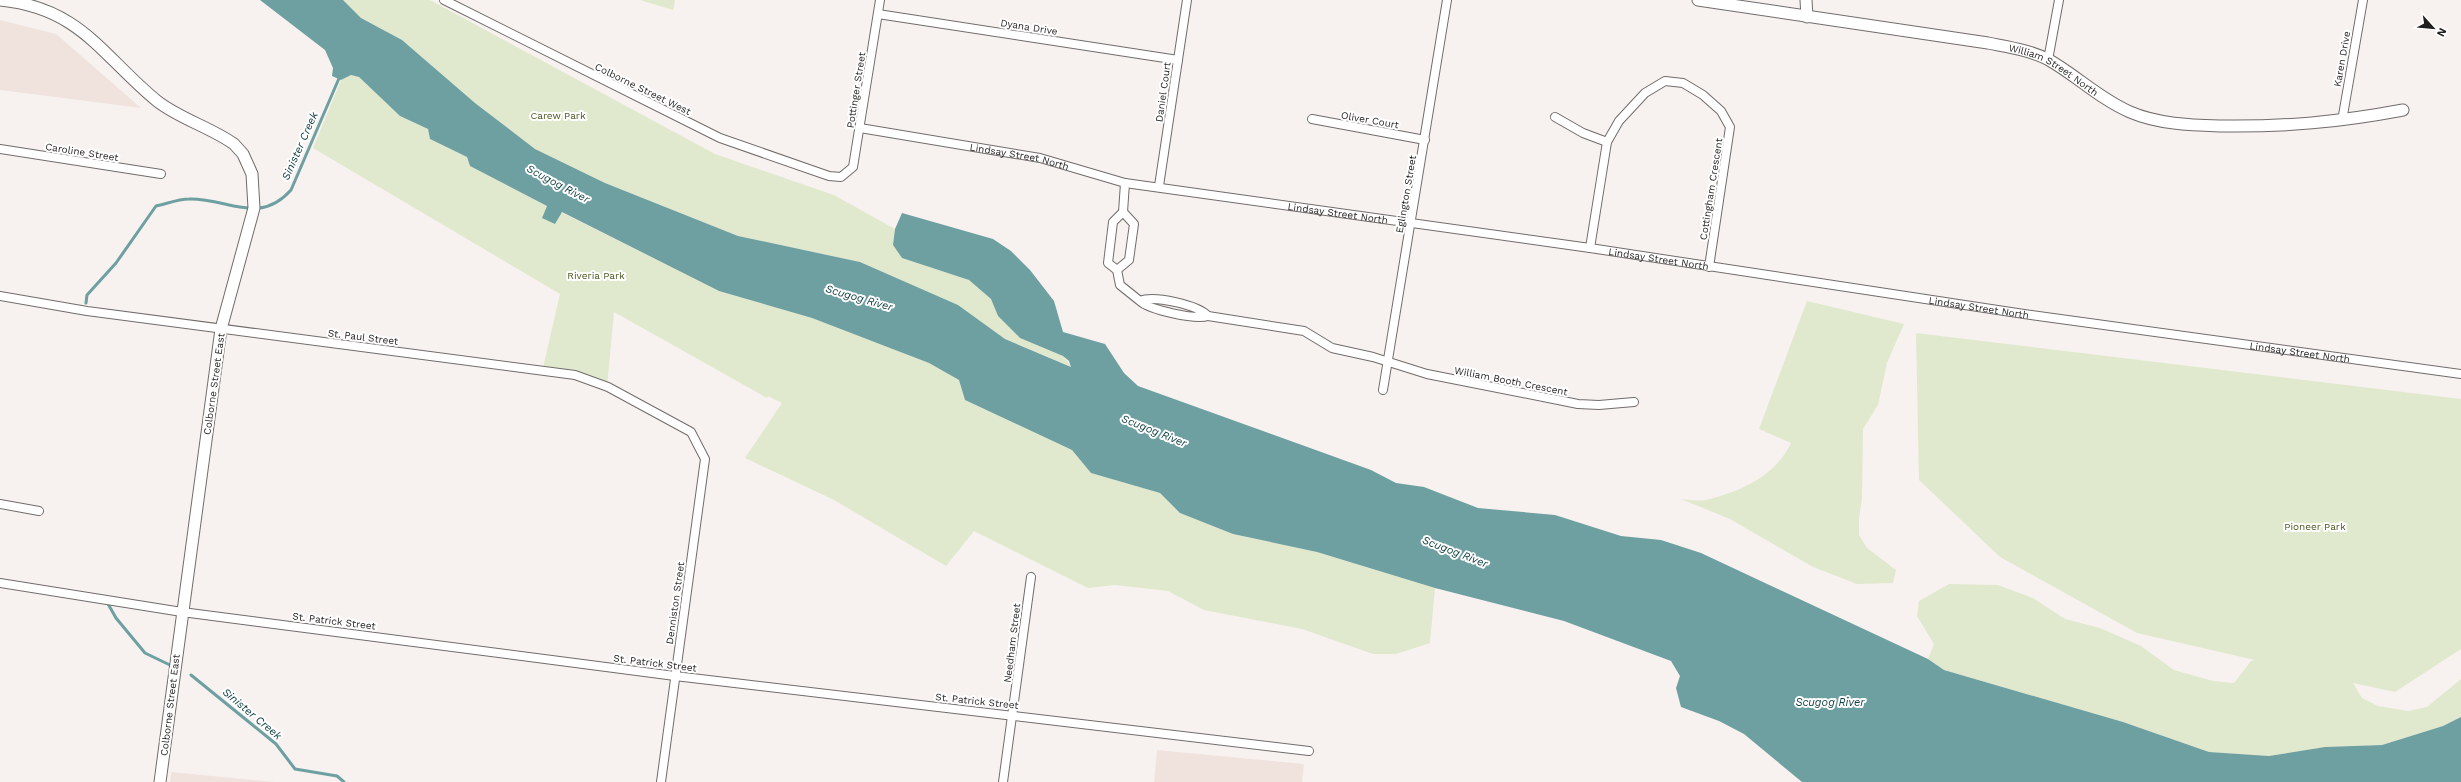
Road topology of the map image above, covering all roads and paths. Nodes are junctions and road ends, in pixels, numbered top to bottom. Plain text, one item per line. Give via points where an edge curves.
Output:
1 (0, 0) edge
2 (444, 0) edge
3 (880, 0) edge
4 (1187, 0) edge
5 (1448, 0) edge
6 (1698, 0) edge
7 (1806, 0) edge
8 (2059, 0) edge
9 (2363, 0) edge
10 (878, 14) junction
11 (1807, 17) junction
12 (1178, 60) junction
13 (2048, 60) junction
14 (2404, 110) dead end
15 (1555, 117) dead end
16 (1312, 119) dead end
17 (2342, 121) junction
18 (860, 128) junction
19 (1425, 140) junction
20 (1607, 142) junction
21 (0, 149) edge
22 (162, 174) dead end
23 (841, 177) joint
24 (1125, 183) junction
25 (1159, 186) junction
26 (1123, 212) junction
27 (1411, 224) junction
28 (1590, 248) junction
29 (1709, 267) junction
30 (1117, 270) junction
31 (0, 296) edge
32 (1140, 301) junction
33 (1177, 304) junction
34 (1176, 313) junction
35 (1208, 316) junction
36 (221, 329) junction
37 (1387, 362) junction
38 (2461, 374) edge
39 (1383, 390) dead end
40 (1634, 402) dead end
41 (701, 451) joint
42 (0, 504) edge
43 (39, 511) dead end
44 (1031, 577) dead end
45 (0, 583) edge
46 (182, 612) junction
47 (676, 676) junction
48 (1013, 715) junction
49 (1309, 751) dead end
50 (160, 782) edge
51 (662, 782) edge
52 (1003, 782) edge

1 - 36 main road, Colborne Street East via 38,8 66,19 113,57 157,101 229,140 240,150 252,175 254,208
2 - 23 street, Colborne Street West via 720,138 829,176
3 - 10 street, Pottinger Street
4 - 12 street, Daniel Court
5 - 19 street, Eglington Street
6 - 11 main road, William Street North
7 - 11 main road
8 - 13 street
9 - 17 street, Karen Drive
10 - 12 street, Dyana Drive
10 - 18 street, Pottinger Street
11 - 13 main road, William Street North via 1988,43 2025,50
12 - 25 street, Daniel Court
13 - 17 main road, William Street North via 2105,99 2146,118 2192,125 2264,127
14 - 17 main road, William Street North
15 - 20 street via 1583,133
16 - 19 street, Oliver Court
18 - 23 street, Pottinger Street via 853,167
18 - 24 street, Lindsay Street North via 1040,158
19 - 27 street, Eglington Street
20 - 28 street, Cottingham Crescent
20 - 29 street, Cottingham Crescent via 1619,120 1645,93 1664,81 1683,83 1704,95 1721,111 1730,127
21 - 22 street, Caroline Street
24 - 25 street, Lindsay Street North
24 - 26 street
25 - 27 street, Lindsay Street North
26 - 30 street via 1113,222 1108,263
26 - 30 street via 1134,224 1129,260
27 - 28 street, Lindsay Street North
27 - 37 street, Eglington Street
28 - 29 street, Lindsay Street North
29 - 38 street, Lindsay Street North
30 - 32 street via 1120,285
31 - 36 street, St. Paul Street
32 - 33 street via 1148,298
32 - 34 street via 1146,306
33 - 34 street
33 - 35 street via 1202,309
34 - 35 street via 1201,318
35 - 37 street, William Booth Crescent via 1304,331 1332,348
36 - 41 street, St. Paul Street via 575,375 608,388 691,432
36 - 46 main road, Colborne Street East
37 - 39 street, Eglington Street
37 - 40 street, William Booth Crescent via 1427,374 1573,403 1599,405
41 - 47 street, Denniston Street via 705,459
42 - 43 street
44 - 48 street, Needham Street
45 - 46 street, St. Patrick Street
46 - 47 street, St. Patrick Street
46 - 50 main road, Colborne Street East
47 - 48 street, St. Patrick Street
47 - 51 street, Denniston Street
48 - 49 street, St. Patrick Street
48 - 52 street, Needham Street

